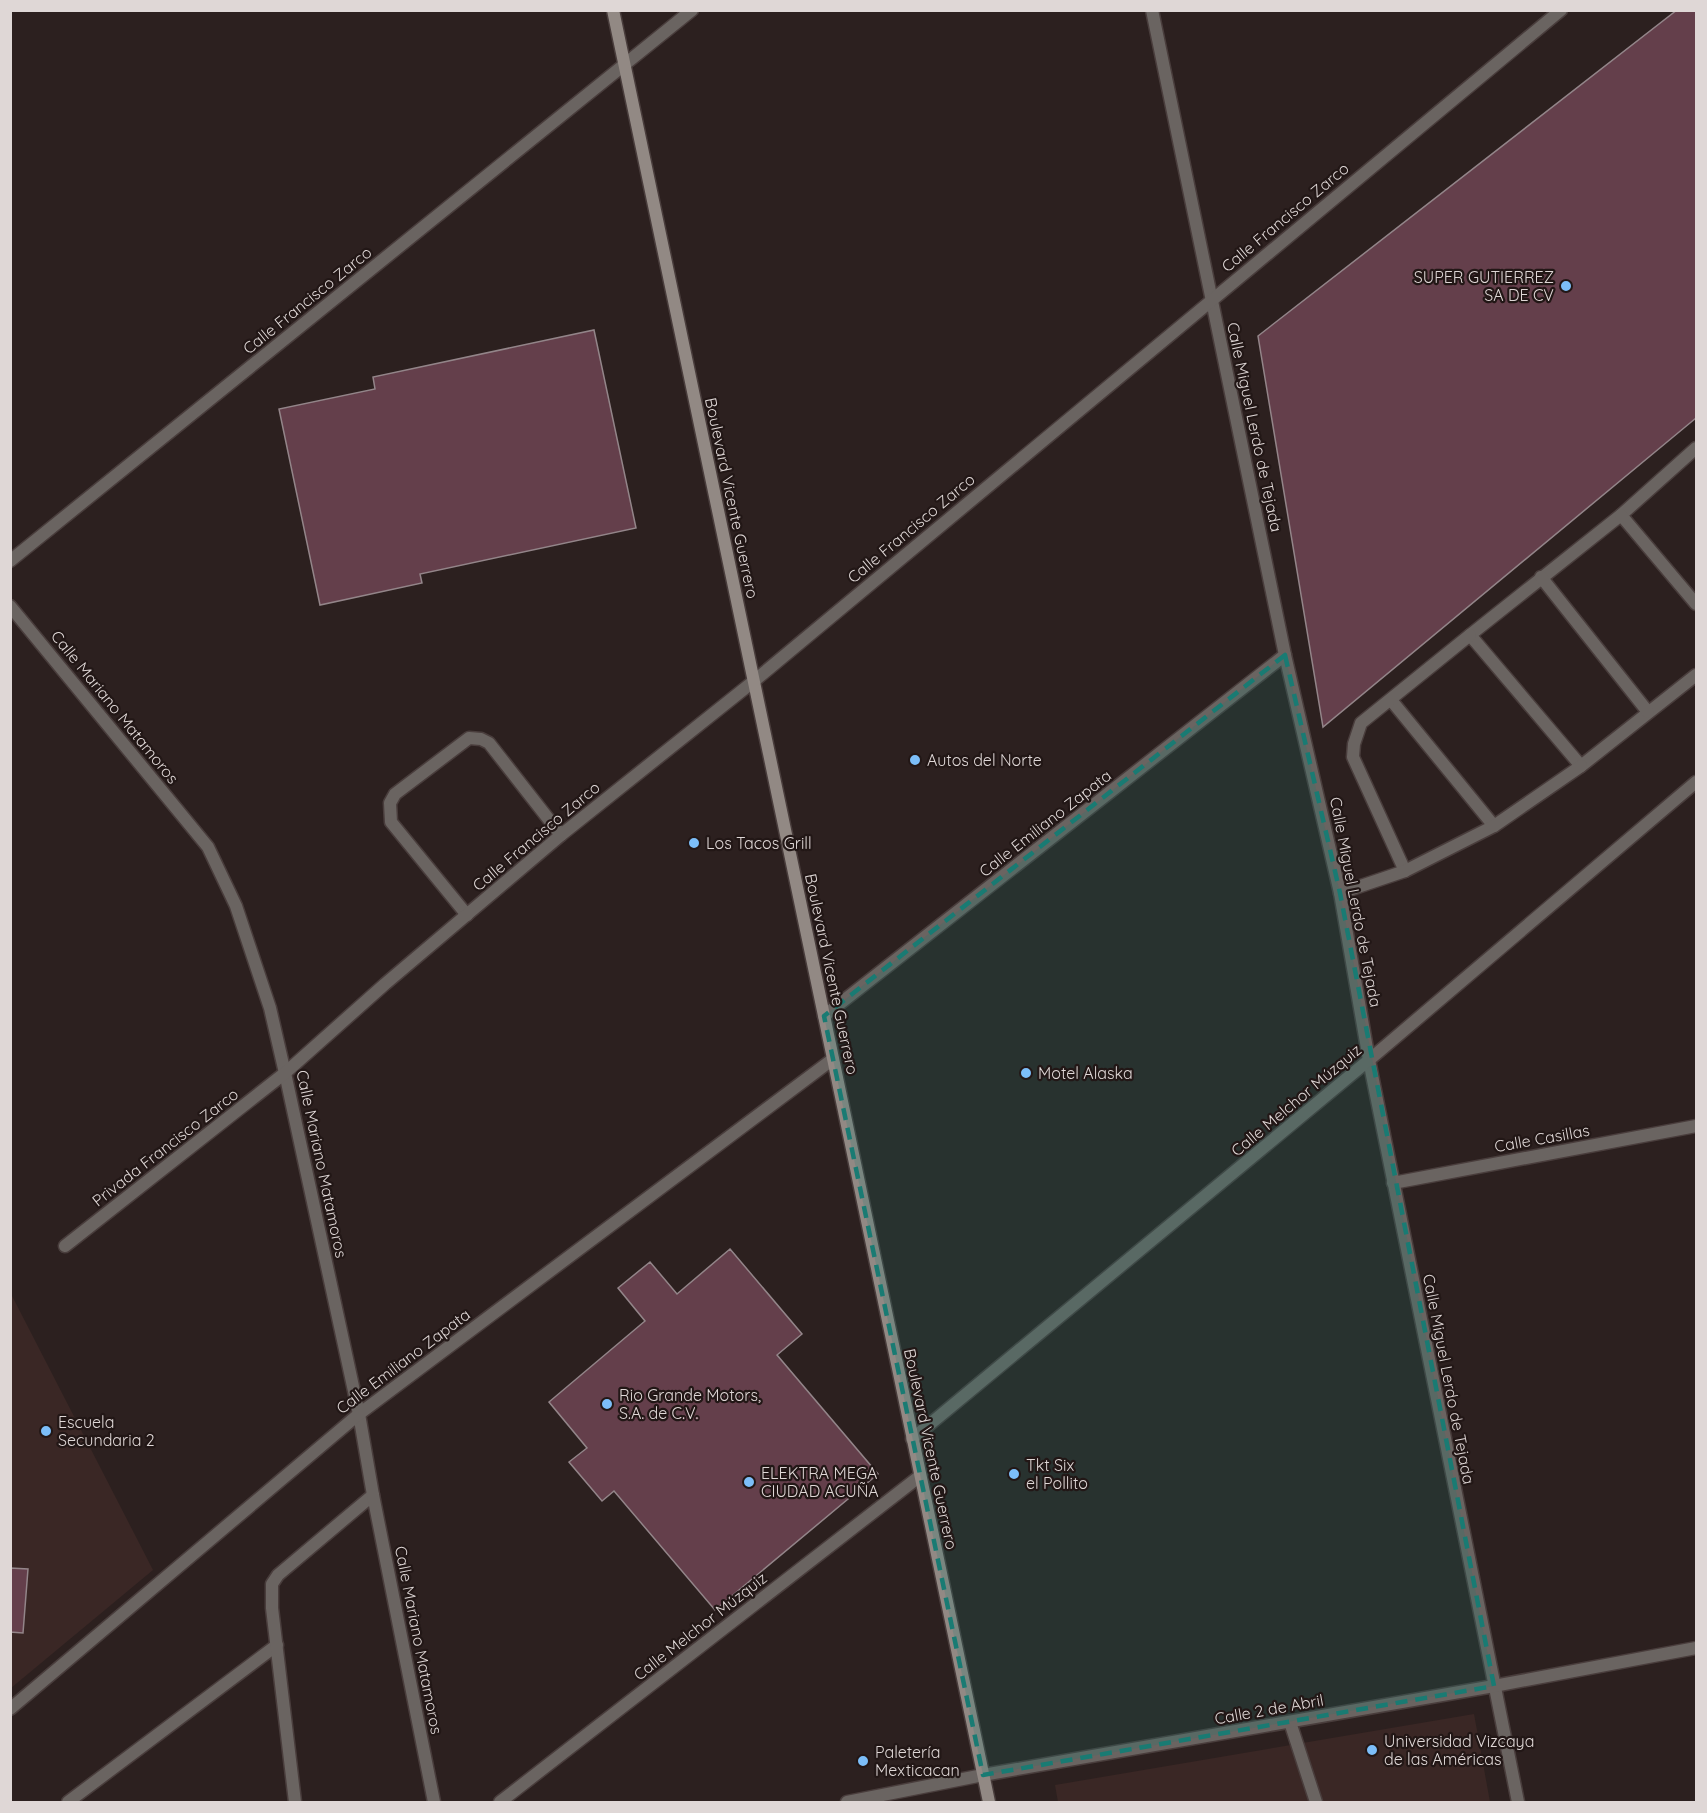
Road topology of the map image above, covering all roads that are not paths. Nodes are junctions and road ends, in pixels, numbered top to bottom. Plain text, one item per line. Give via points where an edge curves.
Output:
1 (613, 10) edge
2 (692, 10) edge
3 (1152, 10) edge
4 (1561, 10) edge
5 (624, 65) junction
6 (1212, 299) junction
7 (1696, 448) edge
8 (1621, 515) junction
9 (10, 561) edge
10 (1542, 577) junction
11 (1696, 604) edge
12 (10, 606) edge
13 (1470, 635) junction
14 (1285, 655) junction
15 (1696, 675) edge
16 (754, 681) junction
17 (1391, 700) junction
18 (1648, 712) junction
19 (1581, 766) junction
20 (1696, 782) edge
21 (1494, 825) junction
22 (561, 835) junction
23 (1405, 871) junction
24 (1340, 893) junction
25 (467, 915) junction
26 (824, 1016) junction
27 (833, 1059) junction
28 (1369, 1060) junction
29 (285, 1073) junction
30 (1696, 1126) edge
31 (1394, 1182) junction
32 (65, 1246) dead end
33 (359, 1414) junction
34 (912, 1439) junction
35 (920, 1476) junction
36 (373, 1495) junction
37 (277, 1645) junction
38 (1696, 1648) edge
39 (1494, 1686) junction
40 (10, 1709) edge
41 (1290, 1722) junction
42 (983, 1775) junction
43 (68, 1803) edge
44 (296, 1803) edge
45 (434, 1803) edge
46 (500, 1803) edge
47 (847, 1803) edge
48 (988, 1803) edge
49 (1316, 1803) edge
50 (1518, 1803) edge

1 - 5 main road, Boulevard Vicente Guerrero
2 - 5 street, Calle Francisco Zarco
3 - 6 street, Calle Miguel Lerdo de Tejada
4 - 6 street, Calle Francisco Zarco
5 - 9 street, Calle Francisco Zarco
5 - 16 main road, Boulevard Vicente Guerrero
6 - 14 street, Calle Miguel Lerdo de Tejada
6 - 16 street, Calle Francisco Zarco
7 - 8 street
8 - 10 street
8 - 11 street
10 - 13 street
10 - 18 street
12 - 29 street, Calle Mariano Matamoros via 208,847 236,906 270,1008
13 - 17 street
13 - 19 street
14 - 24 street, Calle Miguel Lerdo de Tejada
14 - 26 street, Calle Emiliano Zapata
15 - 18 street
16 - 22 street, Calle Francisco Zarco
16 - 26 main road, Boulevard Vicente Guerrero
17 - 21 street
17 - 23 street via 1361,723 1353,757
18 - 19 street
19 - 21 street
20 - 28 street, Calle Melchor Múzquiz
21 - 23 street
22 - 25 street, Calle Francisco Zarco
22 - 25 street via 489,743 481,739 469,738 395,794 390,803 391,822
23 - 24 street
24 - 28 street, Calle Miguel Lerdo de Tejada
25 - 29 street, Calle Francisco Zarco
26 - 27 main road, Boulevard Vicente Guerrero
27 - 33 street, Calle Emiliano Zapata
27 - 34 main road, Boulevard Vicente Guerrero
28 - 31 street, Calle Miguel Lerdo de Tejada
28 - 34 street, Calle Melchor Múzquiz
29 - 32 street, Privada Francisco Zarco
29 - 33 street, Calle Mariano Matamoros
30 - 31 street, Calle Casillas
31 - 39 street, Calle Miguel Lerdo de Tejada
33 - 36 street, Calle Mariano Matamoros
33 - 40 street, Calle Emiliano Zapata
34 - 35 main road, Boulevard Vicente Guerrero
35 - 42 main road, Boulevard Vicente Guerrero
35 - 46 street, Calle Melchor Múzquiz
36 - 37 street via 272,1584
36 - 45 street, Calle Mariano Matamoros
37 - 43 street
37 - 44 street
38 - 39 street, Calle 2 de Abril
39 - 41 street, Calle 2 de Abril
39 - 50 street, Calle Miguel Lerdo de Tejada
41 - 42 street, Calle 2 de Abril
41 - 49 street
42 - 47 street, Calle 2 de Abril
42 - 48 main road, Boulevard Vicente Guerrero

